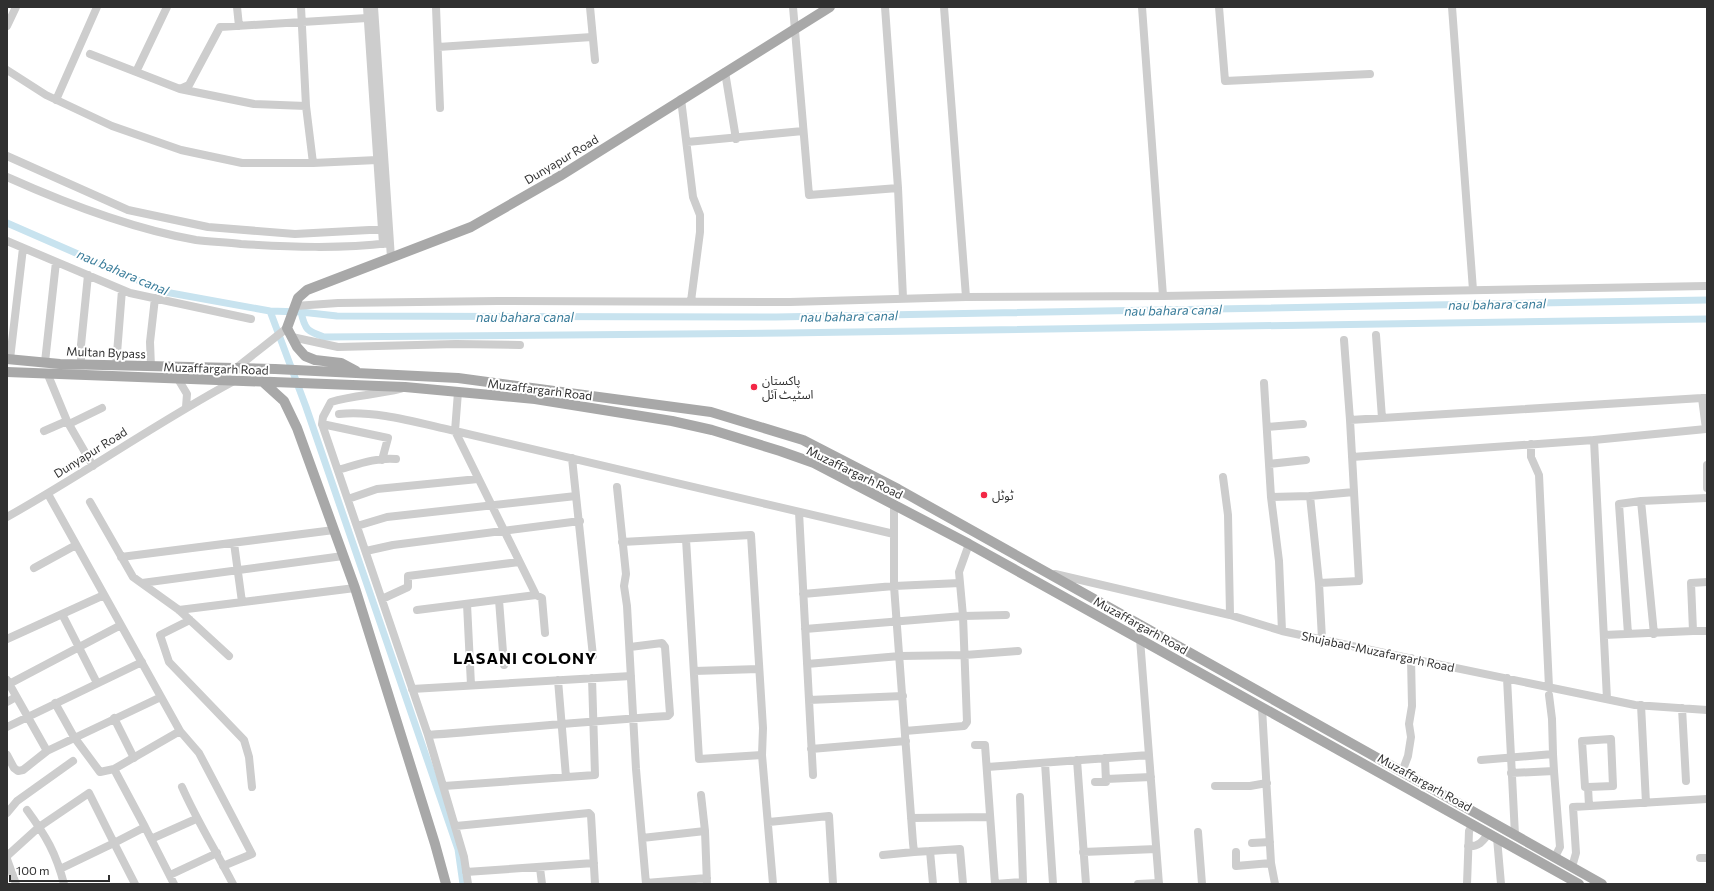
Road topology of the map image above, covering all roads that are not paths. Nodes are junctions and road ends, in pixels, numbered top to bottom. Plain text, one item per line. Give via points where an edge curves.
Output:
1 (16, 7) edge
2 (97, 7) edge
3 (167, 7) edge
4 (237, 7) edge
5 (301, 7) edge
6 (367, 7) edge
7 (374, 7) edge
8 (436, 7) edge
9 (590, 7) edge
10 (793, 7) edge
11 (830, 7) edge
12 (885, 7) edge
13 (944, 7) edge
14 (1142, 7) edge
15 (1219, 7) edge
16 (1452, 7) edge
17 (367, 18) junction
18 (302, 22) junction
19 (7, 26) edge
20 (238, 26) junction
21 (794, 29) junction
22 (592, 37) junction
23 (438, 47) junction
24 (90, 54) dead end
25 (595, 60) dead end
26 (7, 70) edge
27 (136, 72) junction
28 (724, 72) junction
29 (1370, 74) dead end
30 (180, 89) junction
31 (56, 100) junction
32 (681, 100) junction
33 (306, 106) junction
34 (440, 108) dead end
35 (803, 132) junction
36 (736, 139) junction
37 (687, 142) junction
38 (7, 156) edge
39 (377, 160) junction
40 (313, 163) junction
41 (7, 176) edge
42 (898, 188) junction
43 (385, 229) junction
44 (7, 241) edge
45 (386, 243) junction
46 (23, 248) junction
47 (390, 258) junction
48 (56, 262) junction
49 (88, 275) junction
50 (1707, 286) edge
51 (122, 290) junction
52 (1473, 290) junction
53 (1163, 296) junction
54 (966, 297) junction
55 (155, 298) junction
56 (903, 298) junction
57 (691, 301) junction
58 (295, 306) junction
59 (11, 314) edge
60 (251, 319) dead end
61 (287, 330) junction
62 (1376, 336) dead end
63 (1344, 340) dead end
64 (520, 345) dead end
65 (8, 359) edge
66 (45, 362) junction
67 (60, 364) junction
68 (81, 364) junction
69 (116, 366) junction
70 (151, 367) junction
71 (235, 369) junction
72 (308, 370) joint
73 (7, 372) edge
74 (361, 373) junction
75 (48, 375) junction
76 (59, 375) junction
77 (178, 379) junction
78 (234, 381) junction
79 (263, 382) junction
80 (1264, 383) dead end
81 (405, 387) junction
82 (458, 392) junction
83 (568, 392) junction
84 (1705, 398) edge
85 (567, 405) junction
86 (102, 408) dead end
87 (186, 408) junction
88 (339, 414) dead end
89 (1382, 418) junction
90 (1350, 420) junction
91 (68, 422) junction
92 (322, 424) junction
93 (1303, 424) dead end
94 (1267, 427) junction
95 (44, 431) dead end
96 (455, 431) junction
97 (1594, 440) junction
98 (1531, 444) junction
99 (1352, 457) junction
100 (572, 458) junction
101 (396, 459) dead end
102 (382, 460) junction
103 (1306, 460) dead end
104 (1269, 464) junction
105 (1707, 465) edge
106 (93, 466) junction
107 (338, 470) junction
108 (1223, 477) dead end
109 (478, 479) junction
110 (617, 487) dead end
111 (1707, 488) edge
112 (1354, 492) junction
113 (48, 494) junction
114 (576, 496) junction
115 (1310, 496) junction
116 (1271, 497) junction
117 (1707, 498) edge
118 (348, 499) junction
119 (1641, 501) junction
120 (90, 502) dead end
121 (491, 505) junction
122 (894, 505) junction
123 (799, 512) junction
124 (7, 517) edge
125 (580, 521) junction
126 (357, 526) junction
127 (334, 530) junction
128 (504, 530) junction
129 (894, 534) junction
130 (686, 538) junction
131 (622, 542) junction
132 (234, 543) junction
133 (969, 544) junction
134 (76, 545) junction
135 (366, 551) junction
136 (343, 556) junction
137 (121, 557) junction
138 (519, 562) junction
139 (34, 568) dead end
140 (238, 570) junction
141 (1052, 574) junction
142 (1707, 582) edge
143 (142, 583) junction
144 (960, 583) junction
145 (1320, 583) junction
146 (894, 586) junction
147 (355, 588) junction
148 (803, 594) junction
149 (104, 595) junction
150 (536, 595) junction
151 (382, 599) junction
152 (499, 600) junction
153 (242, 602) junction
154 (467, 604) junction
155 (179, 610) junction
156 (417, 610) dead end
157 (62, 614) junction
158 (1006, 615) dead end
159 (1230, 615) junction
160 (963, 616) junction
161 (190, 620) junction
162 (898, 622) junction
163 (121, 626) junction
164 (805, 629) junction
165 (1282, 631) junction
166 (1707, 631) edge
167 (1693, 632) junction
168 (545, 633) dead end
169 (1628, 634) junction
170 (1654, 634) junction
171 (1604, 635) junction
172 (7, 639) edge
173 (1140, 639) junction
174 (1322, 639) junction
175 (79, 647) junction
176 (630, 647) junction
177 (1018, 651) dead end
178 (965, 655) junction
179 (229, 656) dead end
180 (593, 656) dead end
181 (900, 656) junction
182 (1411, 658) junction
183 (142, 662) junction
184 (807, 664) junction
185 (504, 666) dead end
186 (759, 669) junction
187 (694, 670) junction
188 (631, 676) junction
189 (592, 678) junction
190 (1507, 678) junction
191 (558, 680) junction
192 (8, 682) edge
193 (97, 683) junction
194 (471, 685) junction
195 (412, 689) junction
196 (1549, 691) junction
197 (16, 696) junction
198 (903, 696) junction
199 (161, 697) junction
200 (1607, 699) junction
201 (809, 700) junction
202 (7, 702) edge
203 (55, 703) junction
204 (1641, 705) junction
205 (1262, 708) junction
206 (1682, 708) junction
207 (1707, 710) edge
208 (28, 716) junction
209 (114, 718) junction
210 (633, 718) junction
211 (594, 720) junction
212 (561, 724) junction
213 (7, 726) edge
214 (180, 731) junction
215 (905, 731) junction
216 (428, 735) junction
217 (74, 737) junction
218 (906, 741) junction
219 (975, 745) dead end
220 (811, 749) junction
221 (47, 751) junction
222 (1553, 754) junction
223 (762, 755) junction
224 (1149, 755) junction
225 (134, 758) junction
226 (1105, 758) junction
227 (1510, 758) junction
228 (1077, 760) junction
229 (1481, 760) dead end
230 (8, 761) edge
231 (73, 762) dead end
232 (1045, 763) junction
233 (987, 767) junction
234 (114, 769) junction
235 (1554, 771) junction
236 (1402, 772) junction
237 (1511, 773) junction
238 (813, 775) dead end
239 (566, 777) junction
240 (1151, 778) junction
241 (1106, 779) junction
242 (1686, 781) dead end
243 (1094, 782) dead end
244 (1266, 783) junction
245 (444, 786) junction
246 (1215, 786) dead end
247 (182, 787) dead end
248 (252, 787) dead end
249 (1588, 787) junction
250 (701, 795) dead end
251 (1020, 797) dead end
252 (1707, 799) edge
253 (1646, 803) junction
254 (1590, 806) junction
255 (27, 810) dead end
256 (7, 813) edge
257 (990, 817) junction
258 (912, 818) junction
259 (196, 819) junction
260 (769, 822) junction
261 (1473, 824) junction
262 (456, 826) junction
263 (39, 827) junction
264 (145, 827) junction
265 (705, 831) junction
266 (1198, 832) dead end
267 (1515, 835) junction
268 (1493, 836) junction
269 (642, 838) junction
270 (151, 839) junction
271 (1270, 842) junction
272 (114, 843) junction
273 (1252, 843) dead end
274 (1468, 846) junction
275 (1156, 850) junction
276 (930, 851) junction
277 (914, 852) junction
278 (1083, 852) junction
279 (1236, 852) dead end
280 (217, 853) junction
281 (882, 855) dead end
282 (1555, 857) junction
283 (7, 858) edge
284 (594, 863) junction
285 (1272, 863) junction
286 (223, 866) junction
287 (1572, 867) junction
288 (60, 868) junction
289 (540, 868) junction
290 (466, 872) junction
291 (170, 874) junction
292 (706, 881) edge
293 (1013, 883) edge
294 (1159, 883) edge
295 (16, 884) edge
296 (64, 884) edge
297 (135, 884) edge
298 (174, 884) edge
299 (233, 884) edge
300 (446, 884) edge
301 (468, 884) edge
302 (542, 884) edge
303 (595, 884) edge
304 (646, 884) edge
305 (773, 884) edge
306 (834, 884) edge
307 (933, 884) edge
308 (963, 884) edge
309 (1053, 884) edge
310 (1086, 884) edge
311 (1138, 884) edge
312 (1202, 884) edge
313 (1275, 884) edge
314 (1467, 884) edge
315 (1500, 884) edge
316 (1579, 884) edge
317 (1602, 884) edge

1 - 19 street
2 - 31 street
3 - 27 street
4 - 20 street
5 - 18 street
6 - 17 street
7 - 43 street
8 - 23 street
9 - 22 street
10 - 21 street
11 - 21 main road, Dunyapur Road
12 - 42 street
13 - 54 street
14 - 53 street
15 - 29 street via 1225,82
16 - 52 street
17 - 18 street
17 - 39 street
18 - 20 street
18 - 33 street
20 - 30 street via 220,26 189,85
21 - 28 main road, Dunyapur Road
21 - 35 street
22 - 23 street
22 - 25 street
23 - 34 street
24 - 27 street
26 - 31 street
27 - 30 street
28 - 32 main road, Dunyapur Road
28 - 36 street
30 - 33 street via 254,104
31 - 40 street via 112,126 181,150 242,162
32 - 37 street
32 - 47 main road, Dunyapur Road via 560,176 471,227
33 - 40 street
35 - 36 street
35 - 42 street via 809,195
36 - 37 street
37 - 57 street via 693,197 700,215
38 - 43 street via 128,210 208,227 294,234
39 - 40 street
39 - 43 street
41 - 45 street via 53,198 149,229 196,240 290,247
42 - 56 street
43 - 45 street
44 - 46 street
45 - 47 street
46 - 48 street
46 - 59 street
47 - 58 main road, Dunyapur Road via 307,290 298,298
48 - 49 street
48 - 66 street
49 - 51 street
49 - 68 street
50 - 52 street
51 - 55 street
51 - 69 street
52 - 53 street
53 - 54 street
54 - 56 street
55 - 60 street
55 - 70 street via 150,342
56 - 57 street via 790,302
57 - 58 street via 498,301
58 - 61 main road, Dunyapur Road
59 - 65 street
61 - 64 street via 338,347
61 - 71 street
61 - 74 main road via 305,356 315,360 341,363
62 - 89 street
63 - 90 street
65 - 66 main road, Multan Bypass
66 - 67 main road, Multan Bypass
67 - 68 main road, Multan Bypass
67 - 76 main road
68 - 69 main road, Multan Bypass
69 - 70 main road, Multan Bypass
70 - 71 main road, Multan Bypass
71 - 72 main road, Multan Bypass
72 - 74 main road, Muzaffargarh Road
73 - 75 main road, Muzaffargarh Road
74 - 83 main road, Muzaffargarh Road via 458,378
75 - 76 main road, Muzaffargarh Road
75 - 91 street
76 - 77 main road, Muzaffargarh Road
77 - 78 main road, Muzaffargarh Road
77 - 87 street via 187,394
78 - 79 main road, Muzaffargarh Road
78 - 87 street, Dunyapur Road
79 - 81 main road, Muzaffargarh Road
79 - 127 main road via 284,401 297,428
80 - 94 street
81 - 82 main road, Muzaffargarh Road
81 - 92 street via 331,402
82 - 85 main road, Muzaffargarh Road via 535,399
82 - 96 street
83 - 85 main road
83 - 141 main road, Muzaffargarh Road via 711,412 803,440
84 - 89 street
84 - 97 street via 1706,429
85 - 122 main road, Muzaffargarh Road via 712,430 814,463
86 - 91 street
87 - 106 street, Dunyapur Road
88 - 96 street via 382,417
89 - 90 street
90 - 99 street
91 - 95 street
91 - 106 street
92 - 102 street via 388,438
92 - 107 street
93 - 94 street
94 - 104 street
96 - 100 street
96 - 109 street
97 - 98 street
97 - 171 street
98 - 99 street
98 - 196 street via 1531,457 1539,475
99 - 112 street
100 - 114 street
100 - 123 street
101 - 102 street
102 - 107 street
103 - 104 street
104 - 116 street
105 - 111 street
106 - 113 street, Dunyapur Road
107 - 118 street
108 - 159 street via 1228,516
109 - 118 street via 378,489
109 - 121 street
110 - 131 street
112 - 115 street
112 - 145 street via 1359,581
113 - 124 street, Dunyapur Road
113 - 134 street
114 - 121 street
114 - 125 street
115 - 116 street
115 - 145 street
116 - 165 street via 1279,561
117 - 119 street
118 - 126 street
119 - 169 street via 1619,504
119 - 170 street
120 - 137 street
121 - 126 street via 387,517
121 - 128 street
122 - 129 street
122 - 133 main road, Muzaffargarh Road
123 - 129 street
123 - 148 street
125 - 128 street
125 - 180 street
126 - 135 street
127 - 132 street
127 - 136 main road
128 - 135 street via 393,544
128 - 138 street
129 - 146 street
130 - 131 street
130 - 186 street via 751,535
130 - 187 street
131 - 176 street
132 - 137 street
132 - 140 street
133 - 144 street via 959,572
133 - 173 main road, Muzaffargarh Road
134 - 139 street
134 - 149 street
135 - 151 street
136 - 140 street
136 - 147 main road
137 - 143 street via 133,577
138 - 150 street
138 - 151 street via 408,576 408,587
140 - 143 street
140 - 153 street
141 - 159 street, Shujabad-Muzafargarh Road
141 - 236 main road, Muzaffargarh Road
142 - 167 street via 1691,583
143 - 155 street
144 - 146 street
144 - 160 street
145 - 174 street
146 - 148 street
146 - 162 street
147 - 153 street
147 - 300 main road
148 - 164 street
149 - 157 street
149 - 163 street
150 - 152 street
150 - 168 street via 542,598
151 - 195 street
152 - 154 street
152 - 185 street
153 - 155 street
154 - 156 street
154 - 194 street
155 - 161 street
157 - 172 street
157 - 175 street
158 - 160 street
159 - 165 street, Shujabad-Muzafargarh Road
160 - 162 street
160 - 178 street
161 - 179 street
161 - 248 street via 160,635 169,662 244,740 249,757
162 - 164 street
162 - 181 street
163 - 175 street
163 - 183 street
164 - 184 street
165 - 174 street, Shujabad-Muzafargarh Road
166 - 167 street
167 - 170 street
169 - 170 street
169 - 171 street
171 - 200 street
173 - 205 main road, Muzaffargarh Road
173 - 224 street
174 - 182 street, Shujabad-Muzafargarh Road
175 - 192 street
175 - 193 street
176 - 188 street
176 - 210 street via 662,644 665,647 670,714
177 - 178 street
178 - 181 street
178 - 215 street via 967,722 964,726
181 - 184 street
181 - 198 street
182 - 190 street, Shujabad-Muzafargarh Road
182 - 236 street via 1411,737
183 - 193 street
183 - 199 street
184 - 201 street
186 - 187 street
186 - 223 street
187 - 223 street via 699,758
188 - 189 street
188 - 210 street
189 - 191 street
189 - 211 street
190 - 196 street, Shujabad-Muzafargarh Road
190 - 227 street
191 - 194 street
191 - 212 street
192 - 197 street
193 - 203 street
194 - 195 street
195 - 216 street
196 - 200 street, Shujabad-Muzafargarh Road
196 - 222 street
197 - 202 street
197 - 208 street
198 - 201 street
198 - 215 street
199 - 209 street
199 - 214 street
200 - 204 street, Shujabad-Muzafargarh Road
201 - 220 street
203 - 208 street
203 - 217 street
204 - 206 street, Shujabad-Muzafargarh Road
204 - 253 street
205 - 244 street
205 - 261 main road, Muzaffargarh Road
206 - 207 street, Shujabad-Muzafargarh Road
206 - 242 street
208 - 213 street
208 - 221 street
209 - 217 street
209 - 225 street
210 - 211 street
210 - 269 street
211 - 212 street
211 - 239 street via 595,775
212 - 216 street
212 - 239 street
214 - 225 street
214 - 286 street via 199,753 252,854
215 - 218 street
216 - 245 street
217 - 221 street
217 - 234 street via 100,772
218 - 220 street
218 - 258 street
219 - 233 street via 985,745
220 - 238 street
221 - 230 street via 23,770 18,771
222 - 227 street
222 - 235 street
223 - 260 street
224 - 226 street
224 - 240 street
225 - 234 street
226 - 228 street
226 - 241 street
227 - 229 street
227 - 237 street
228 - 232 street
228 - 278 street
231 - 256 street via 17,801
232 - 233 street
232 - 309 street
233 - 257 street
234 - 264 street
235 - 237 street
235 - 282 street via 1560,846
236 - 267 main road, Muzaffargarh Road
237 - 267 street
239 - 245 street
240 - 241 street
240 - 275 street
241 - 243 street via 1106,782
244 - 246 street via 1250,786
244 - 271 street
245 - 262 street
247 - 259 street
249 - 249 street via 1585,787 1582,741 1611,739 1613,786
249 - 254 street
250 - 265 street
251 - 293 street via 1024,882
252 - 253 street
253 - 254 street
254 - 287 street via 1573,807 1576,853
255 - 263 street
257 - 258 street
257 - 293 street via 995,884
258 - 277 street
259 - 270 street
259 - 280 street
260 - 305 street
260 - 306 street via 829,816
261 - 268 main road, Muzaffargarh Road
261 - 274 street via 1469,830
262 - 284 street via 589,813
262 - 290 street
263 - 272 street via 89,793
263 - 283 street
263 - 288 street via 49,840
264 - 270 street
264 - 272 street
265 - 269 street
265 - 292 street
266 - 312 street
267 - 282 main road, Muzaffargarh Road
268 - 274 street via 1475,846
268 - 315 street
268 - 316 main road, Muzaffargarh Road
269 - 304 street
270 - 291 street
271 - 273 street
271 - 285 street
272 - 288 street
272 - 297 street
274 - 314 street
275 - 278 street
275 - 294 street
276 - 277 street
276 - 307 street
276 - 308 street via 960,849
277 - 281 street
278 - 310 street
279 - 285 street via 1236,866
280 - 286 street
280 - 291 street
282 - 287 main road, Muzaffargarh Road
283 - 295 street
284 - 289 street
284 - 303 street
285 - 313 street
286 - 299 street
287 - 317 main road, Muzaffargarh Road
288 - 296 street
289 - 290 street
289 - 302 street
290 - 301 street
291 - 298 street
292 - 304 street
294 - 311 street

